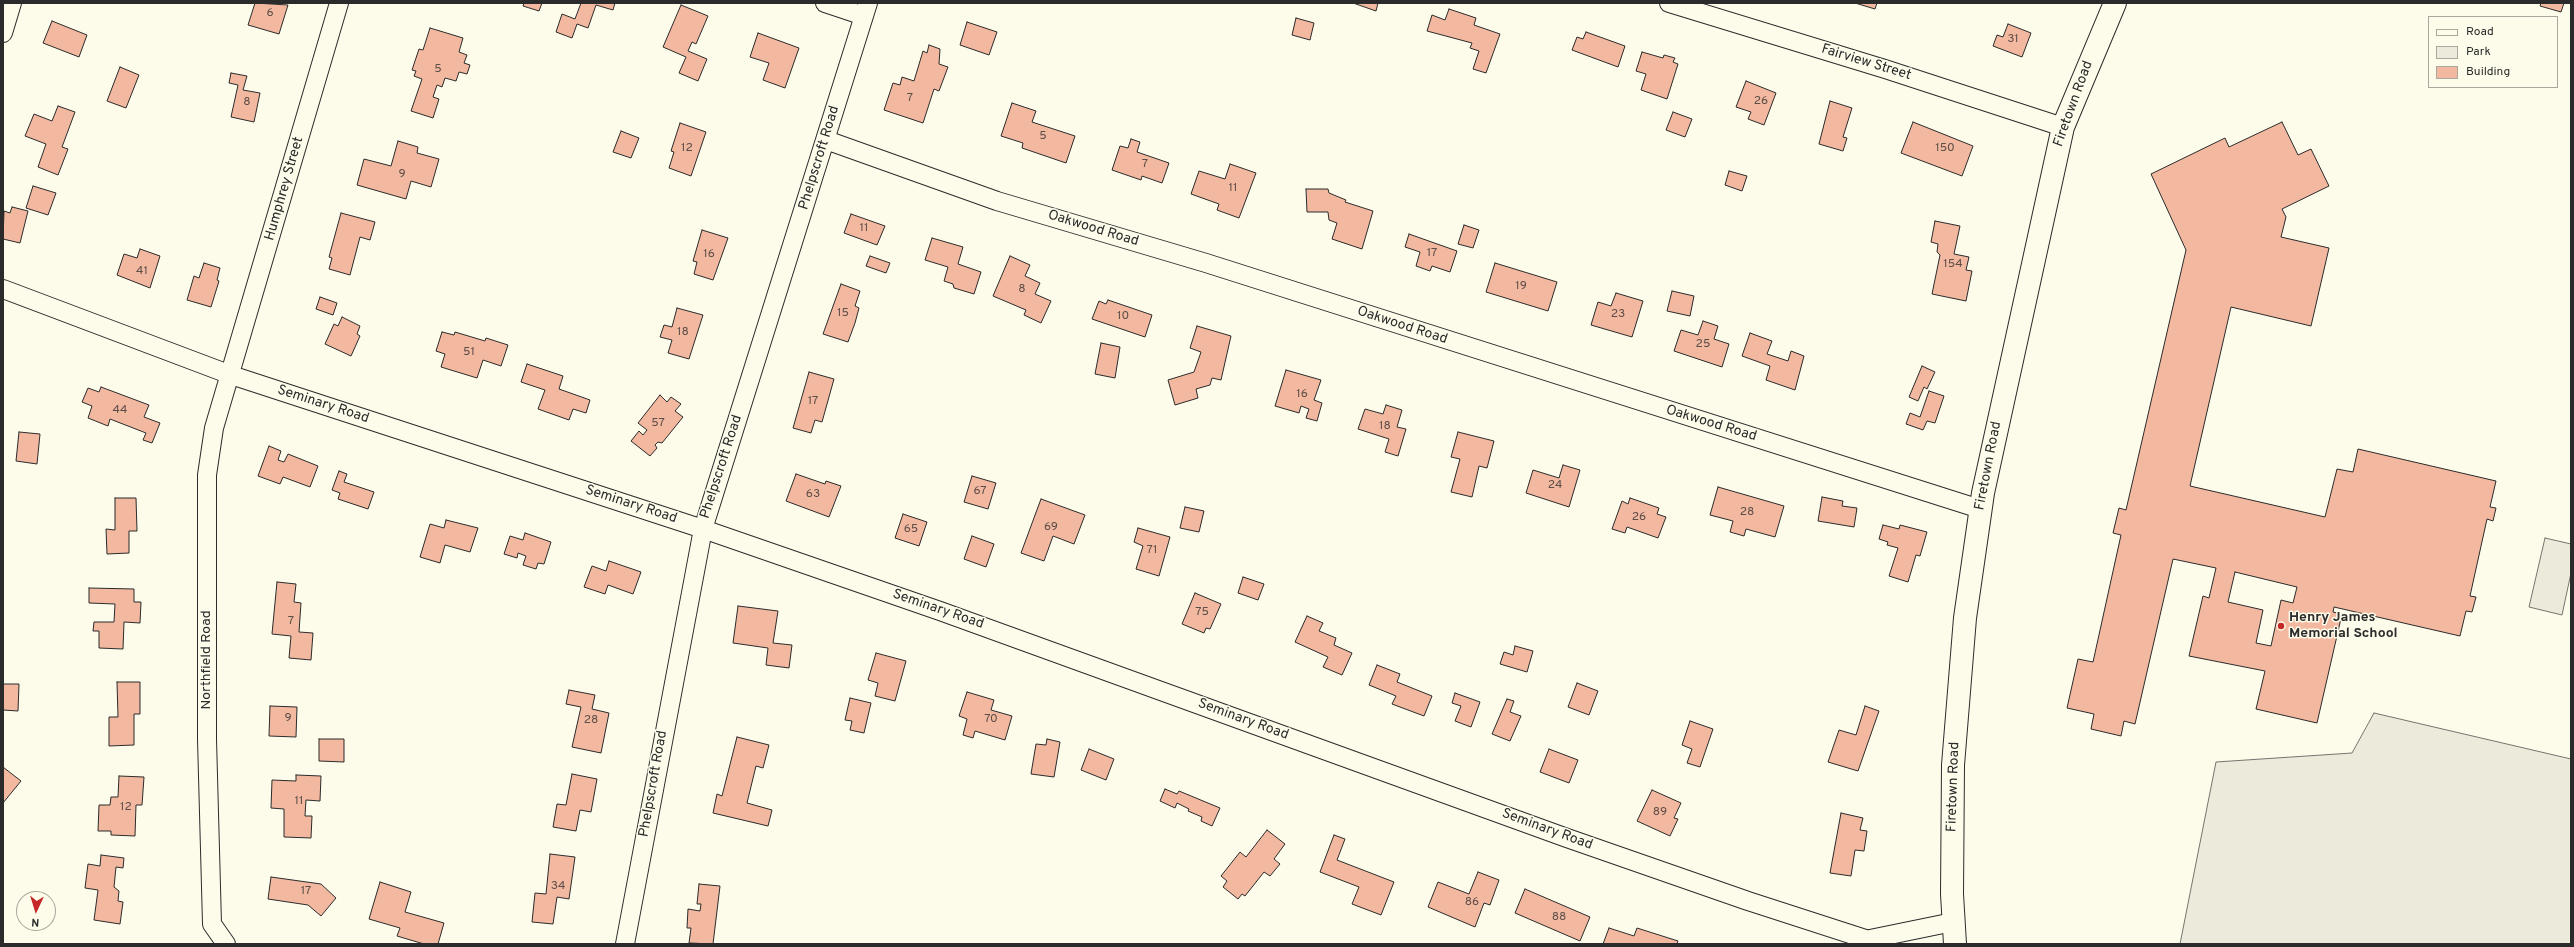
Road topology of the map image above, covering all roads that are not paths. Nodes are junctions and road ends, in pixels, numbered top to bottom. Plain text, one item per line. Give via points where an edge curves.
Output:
1 (12, 3) edge
2 (339, 3) edge
3 (825, 3) edge
4 (1668, 3) edge
5 (2115, 3) edge
6 (866, 10) edge
7 (3, 33) edge
8 (2063, 127) junction
9 (826, 140) junction
10 (3, 289) edge
11 (231, 375) junction
12 (1980, 509) junction
13 (703, 529) junction
14 (1953, 922) junction
15 (1876, 942) edge
16 (226, 944) edge
17 (625, 944) edge
18 (1955, 944) edge

1 - 7 street
2 - 11 street, Humphrey Street
3 - 6 street
4 - 8 street, Fairview Street via 1885,68
5 - 8 street, Firetown Road
6 - 9 street, Phelpscroft Road
8 - 12 street, Firetown Road
9 - 12 street, Oakwood Road via 997,201 1206,263
9 - 13 street, Phelpscroft Road
10 - 11 street, Seminary Road
11 - 13 street, Seminary Road
11 - 16 street, Northfield Road via 214,428 207,475 207,739 212,924
12 - 14 street, Firetown Road via 1965,618 1953,764
13 - 15 street, Seminary Road via 948,613 1567,838
13 - 17 street, Phelpscroft Road
14 - 15 street, Seminary Road
14 - 18 street, Firetown Road

